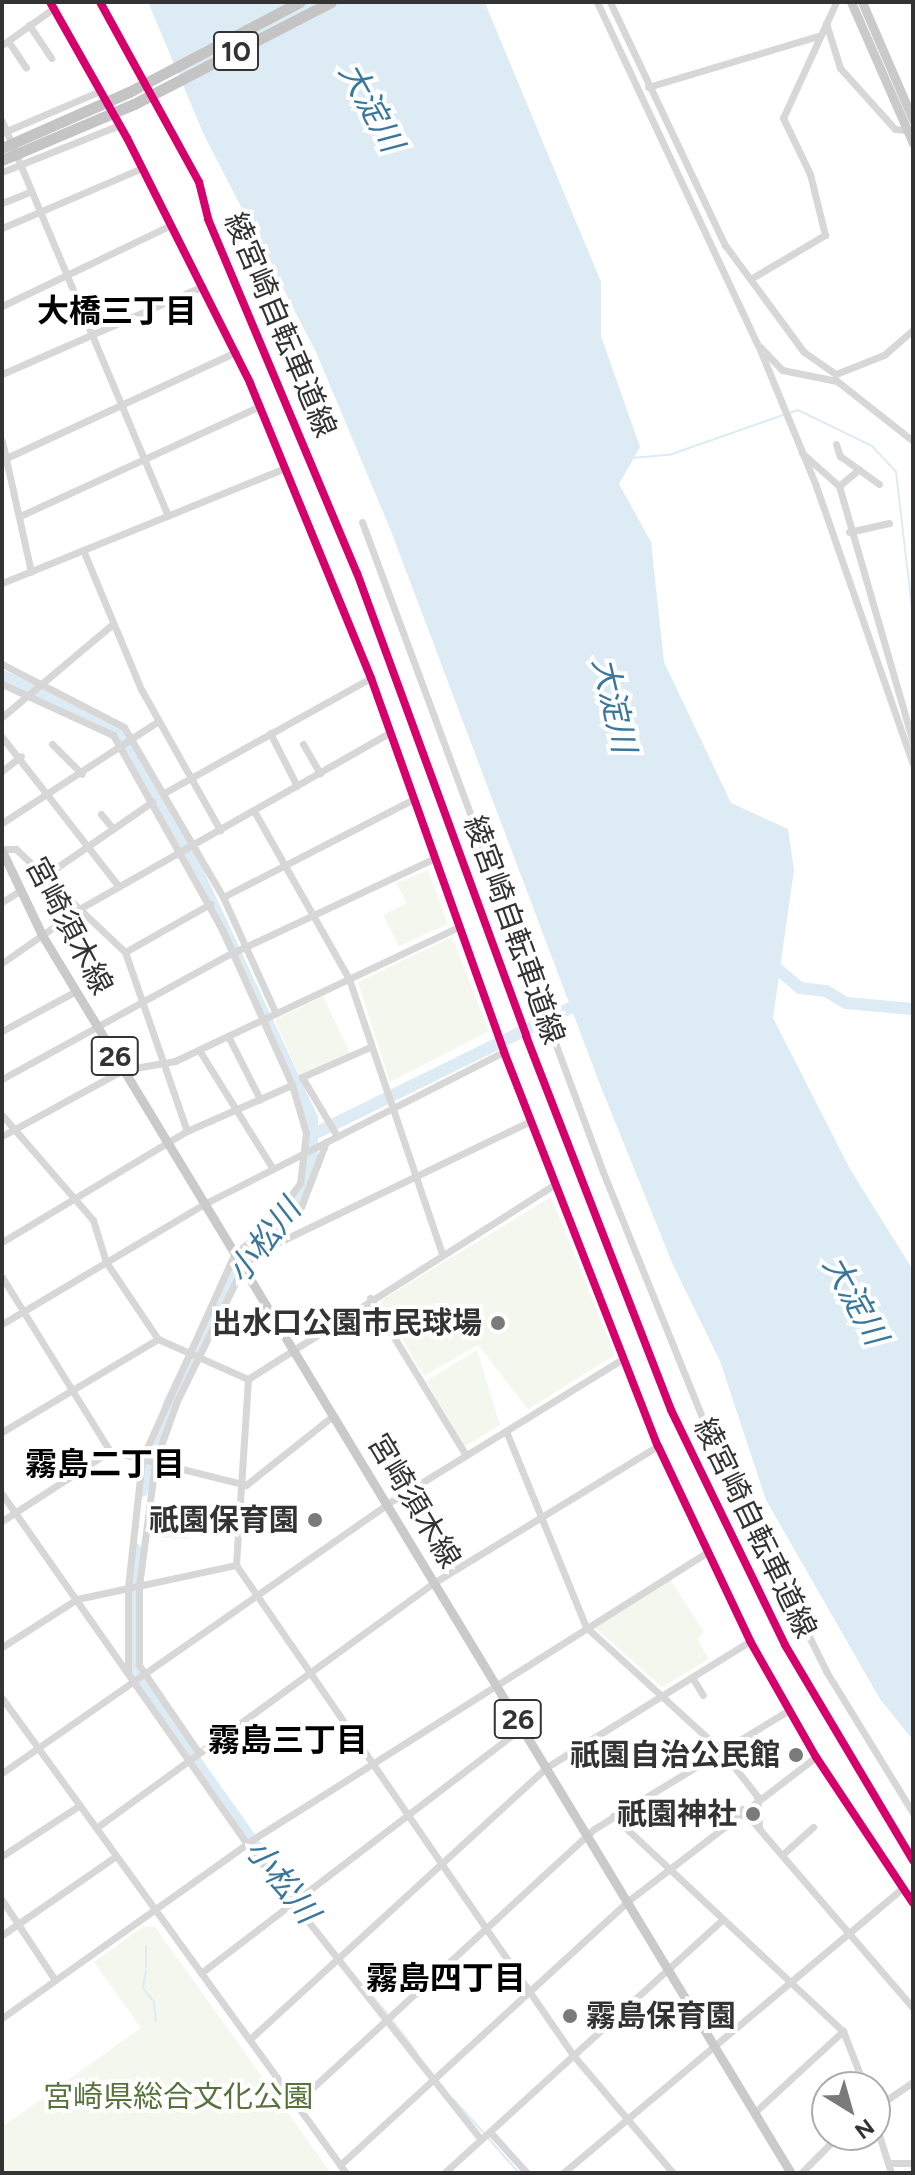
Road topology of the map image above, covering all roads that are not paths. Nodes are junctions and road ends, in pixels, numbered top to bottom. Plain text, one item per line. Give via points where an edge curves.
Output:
1 (300, 2) edge
2 (331, 2) edge
3 (597, 2) edge
4 (610, 2) edge
5 (836, 2) edge
6 (851, 2) edge
7 (862, 2) edge
8 (52, 5) edge
9 (826, 23) junction
10 (29, 25) junction
11 (818, 36) junction
12 (5, 43) edge
13 (51, 58) dead end
14 (26, 68) dead end
15 (648, 87) junction
16 (100, 91) junction
17 (913, 120) edge
18 (2, 121) edge
19 (117, 126) junction
20 (5, 132) edge
21 (912, 136) edge
22 (2, 148) edge
23 (2, 160) edge
24 (20, 166) junction
25 (142, 168) junction
26 (2, 172) edge
27 (31, 191) junction
28 (2, 203) edge
29 (41, 212) junction
30 (171, 225) junction
31 (2, 228) edge
32 (66, 275) junction
33 (752, 278) junction
34 (203, 286) junction
35 (2, 306) edge
36 (913, 330) edge
37 (92, 335) junction
38 (758, 345) junction
39 (236, 352) junction
40 (2, 374) edge
41 (837, 378) junction
42 (121, 405) junction
43 (258, 407) junction
44 (2, 441) edge
45 (913, 441) edge
46 (836, 444) dead end
47 (802, 453) junction
48 (6, 458) edge
49 (144, 459) junction
50 (285, 468) junction
51 (859, 469) junction
52 (879, 484) dead end
53 (839, 486) junction
54 (168, 515) junction
55 (20, 516) junction
56 (362, 522) dead end
57 (889, 523) dead end
58 (849, 532) junction
59 (83, 550) junction
60 (31, 572) junction
61 (2, 583) edge
62 (113, 624) junction
63 (2, 664) edge
64 (371, 678) junction
65 (2, 684) edge
66 (37, 686) junction
67 (24, 697) junction
68 (897, 705) junction
69 (2, 717) edge
70 (157, 722) junction
71 (270, 733) junction
72 (389, 733) junction
73 (2, 737) edge
74 (132, 740) junction
75 (913, 743) edge
76 (52, 744) dead end
77 (303, 744) dead end
78 (121, 747) junction
79 (21, 756) junction
80 (913, 765) edge
81 (2, 771) edge
82 (320, 773) junction
83 (82, 774) junction
84 (190, 778) junction
85 (297, 786) junction
86 (164, 793) junction
87 (51, 795) junction
88 (412, 800) junction
89 (152, 802) junction
90 (254, 811) junction
91 (101, 814) dead end
92 (2, 823) edge
93 (113, 829) junction
94 (220, 830) junction
95 (88, 845) junction
96 (194, 845) junction
97 (2, 850) edge
98 (182, 852) junction
99 (433, 859) junction
100 (285, 866) junction
101 (46, 875) junction
102 (119, 887) junction
103 (21, 890) junction
104 (223, 897) junction
105 (2, 902) edge
106 (210, 904) junction
107 (81, 908) junction
108 (314, 916) junction
109 (459, 927) junction
110 (42, 935) junction
111 (246, 947) junction
112 (125, 952) junction
113 (232, 954) junction
114 (2, 963) edge
115 (349, 979) junction
116 (76, 991) junction
117 (146, 1000) junction
118 (276, 1014) junction
119 (262, 1021) junction
120 (96, 1025) junction
121 (2, 1031) edge
122 (228, 1036) junction
123 (370, 1047) junction
124 (199, 1050) junction
125 (503, 1050) junction
126 (167, 1063) junction
127 (123, 1070) junction
128 (2, 1079) edge
129 (292, 1085) junction
130 (260, 1099) junction
131 (232, 1111) junction
132 (390, 1111) junction
133 (2, 1115) edge
134 (531, 1121) junction
135 (14, 1129) junction
136 (187, 1131) junction
137 (2, 1136) edge
138 (337, 1136) junction
139 (168, 1142) junction
140 (322, 1144) junction
141 (307, 1152) junction
142 (273, 1169) junction
143 (415, 1178) junction
144 (554, 1185) junction
145 (75, 1197) junction
146 (204, 1204) junction
147 (2, 1242) edge
148 (268, 1247) junction
149 (442, 1254) junction
150 (235, 1256) junction
151 (106, 1262) junction
152 (243, 1267) junction
153 (2, 1277) edge
154 (370, 1298) junction
155 (25, 1310) junction
156 (2, 1324) edge
157 (158, 1339) junction
158 (292, 1347) junction
159 (190, 1354) junction
160 (200, 1358) junction
161 (623, 1359) junction
162 (248, 1379) junction
163 (74, 1388) junction
164 (334, 1415) junction
165 (506, 1431) junction
166 (2, 1432) edge
167 (658, 1446) junction
168 (110, 1451) junction
169 (466, 1455) junction
170 (142, 1459) junction
171 (155, 1462) junction
172 (246, 1485) junction
173 (2, 1494) edge
174 (387, 1504) junction
175 (15, 1513) junction
176 (540, 1516) junction
177 (2, 1521) edge
178 (706, 1553) junction
179 (236, 1565) junction
180 (435, 1582) junction
181 (134, 1587) junction
182 (258, 1595) junction
183 (77, 1599) junction
184 (586, 1627) junction
185 (750, 1641) junction
186 (2, 1647) edge
187 (128, 1672) junction
188 (311, 1673) junction
189 (144, 1674) junction
190 (692, 1677) junction
191 (134, 1681) junction
192 (495, 1682) junction
193 (662, 1695) junction
194 (703, 1695) dead end
195 (2, 1698) edge
196 (789, 1710) junction
197 (523, 1727) junction
198 (38, 1748) junction
199 (722, 1751) junction
200 (199, 1753) junction
201 (816, 1757) junction
202 (188, 1761) junction
203 (372, 1762) junction
204 (547, 1767) junction
205 (2, 1773) edge
206 (757, 1796) junction
207 (80, 1805) junction
208 (742, 1809) junction
209 (913, 1813) edge
210 (407, 1814) junction
211 (613, 1816) junction
212 (813, 1827) dead end
213 (96, 1828) junction
214 (759, 1828) junction
215 (588, 1836) junction
216 (246, 1843) junction
217 (782, 1855) junction
218 (2, 1856) edge
219 (116, 1856) junction
220 (441, 1864) junction
221 (281, 1871) dead end
222 (671, 1873) junction
223 (273, 1876) junction
224 (901, 1889) junction
225 (2, 1900) edge
226 (628, 1901) junction
227 (293, 1902) junction
228 (913, 1903) edge
229 (153, 1906) junction
230 (722, 1920) junction
231 (18, 1924) junction
232 (485, 1928) junction
233 (2, 1935) edge
234 (850, 1935) junction
235 (339, 1959) junction
236 (668, 1967) junction
237 (201, 1973) junction
238 (55, 1980) junction
239 (369, 1980) dead end
240 (795, 1984) junction
241 (361, 1987) junction
242 (529, 1992) junction
243 (913, 2008) edge
244 (390, 2016) junction
245 (2, 2018) edge
246 (843, 2031) junction
247 (250, 2039) junction
248 (714, 2045) junction
249 (573, 2055) junction
250 (859, 2071) edge
251 (437, 2076) junction
252 (913, 2082) edge
253 (891, 2097) edge
254 (296, 2103) junction
255 (755, 2112) junction
256 (624, 2119) junction
257 (490, 2132) junction
258 (481, 2139) junction
259 (823, 2151) edge
260 (886, 2151) edge
261 (890, 2163) junction
262 (913, 2163) edge
263 (340, 2165) junction
264 (346, 2173) edge
265 (444, 2173) edge
266 (527, 2173) edge
267 (563, 2173) edge
268 (673, 2173) edge
269 (791, 2173) edge
270 (801, 2173) edge
271 (891, 2173) edge

1 - 22 highway, 10 via 129,92
2 - 23 highway, 10 via 134,104
3 - 38 street
4 - 15 street
5 - 9 street
6 - 21 main road
7 - 17 main road
8 - 10 street
8 - 16 street
9 - 11 street
9 - 21 street via 840,68 895,129
10 - 12 street
10 - 13 street
11 - 15 street
11 - 33 street via 783,118 810,174 825,235
12 - 14 street
15 - 33 street via 725,245
16 - 19 street
16 - 20 street
18 - 20 street
19 - 24 street
19 - 25 street
20 - 24 street
24 - 26 street
24 - 27 street
25 - 29 street
25 - 30 street
27 - 28 street
27 - 29 street
29 - 31 street
29 - 32 street
30 - 32 street
30 - 34 street
32 - 35 street
32 - 37 street
33 - 41 street via 804,352
34 - 37 street
34 - 39 street
36 - 41 street via 884,355
37 - 40 street
37 - 42 street
38 - 41 street via 782,370
38 - 47 street
39 - 42 street
39 - 43 street
41 - 45 street
42 - 48 street
42 - 49 street
43 - 49 street
43 - 50 street
44 - 48 street
46 - 51 street via 840,456
47 - 53 street
47 - 68 street
48 - 55 street
49 - 54 street
49 - 55 street
50 - 54 street
50 - 64 street
51 - 52 street
51 - 53 street
53 - 58 street
54 - 59 street
55 - 60 street
56 - 209 street via 603,1172 707,1430 826,1671
57 - 58 street
58 - 68 street
59 - 60 street
59 - 62 street
60 - 61 street
62 - 66 street
62 - 70 street
63 - 66 street
64 - 71 street
64 - 72 street
65 - 67 street
66 - 67 street
66 - 74 street via 114,718
67 - 69 street
67 - 78 street via 106,727
68 - 75 street
68 - 80 street
70 - 74 street
70 - 84 street
71 - 84 street
71 - 85 street
72 - 82 street
72 - 88 street
73 - 79 street
74 - 78 street
74 - 86 street
76 - 83 street
77 - 82 street
78 - 83 street
78 - 89 street
79 - 81 street
79 - 87 street
82 - 85 street
83 - 87 street
84 - 86 street
84 - 94 street
85 - 90 street
86 - 96 street
87 - 92 street
87 - 95 street
88 - 99 street
88 - 100 street
89 - 93 street
89 - 98 street
90 - 94 street
90 - 100 street
91 - 93 street
93 - 95 street
94 - 96 street
95 - 101 street
95 - 102 street
96 - 98 street
96 - 104 street
97 - 101 street via 16,849
97 - 103 main road, 宮崎須木線 / 26
98 - 102 street
98 - 106 street
99 - 108 street
99 - 109 street
100 - 104 street
100 - 108 street
101 - 107 street
102 - 107 street
103 - 105 street
103 - 110 main road, 宮崎須木線 / 26
104 - 111 street
106 - 112 street
106 - 113 street
107 - 110 street
107 - 112 street
108 - 111 street
108 - 115 street
109 - 115 street
109 - 125 street
110 - 114 street
110 - 116 main road, 宮崎須木線 / 26
111 - 113 street
111 - 118 street
112 - 117 street
113 - 117 street
113 - 119 street
115 - 118 street
115 - 123 street
116 - 120 main road, 宮崎須木線 / 26
116 - 121 street
117 - 120 street
117 - 126 street
118 - 119 street
119 - 122 street
119 - 129 street
120 - 127 main road, 宮崎須木線 / 26
120 - 128 street
122 - 124 street
122 - 130 street
123 - 132 street
123 - 138 street via 302,1077
124 - 126 street
124 - 131 street
125 - 132 street
125 - 134 street
126 - 127 street
126 - 136 street
127 - 135 street
127 - 139 main road, 宮崎須木線 / 26
129 - 130 street
129 - 141 street via 303,1112
130 - 131 street
131 - 136 street
131 - 142 street
132 - 138 street
132 - 143 street
133 - 135 street
134 - 143 street
134 - 144 street
135 - 137 street
135 - 145 street
136 - 139 street
138 - 140 street
139 - 145 street
139 - 146 main road, 宮崎須木線 / 26
140 - 141 street
140 - 148 street via 309,1195
141 - 142 street
141 - 150 street via 305,1172 290,1200
142 - 146 street
143 - 148 street
143 - 149 street
144 - 149 street
144 - 161 street
145 - 147 street
145 - 151 street via 93,1220
146 - 150 main road, 宮崎須木線 / 26
146 - 151 street
148 - 152 street
149 - 154 street
150 - 152 main road, 宮崎須木線 / 26
150 - 159 street
151 - 155 street
151 - 157 street
152 - 158 main road, 宮崎須木線 / 26
152 - 160 street
153 - 155 street
154 - 158 street
154 - 169 street
155 - 156 street
155 - 163 street
157 - 159 street
157 - 163 street
158 - 162 street
158 - 164 main road, 宮崎須木線 / 26
159 - 160 street
159 - 170 street
160 - 162 street
160 - 171 street
161 - 165 street
161 - 167 street
162 - 172 street
163 - 166 street
163 - 168 street
164 - 172 street
164 - 174 main road, 宮崎須木線 / 26
165 - 169 street
165 - 176 street
167 - 176 street
167 - 178 street
168 - 170 street
168 - 175 street
169 - 174 street
170 - 171 street
170 - 181 street
171 - 172 street
171 - 181 street
172 - 179 street
173 - 175 street
174 - 180 main road, 宮崎須木線 / 26
174 - 182 street
175 - 177 street
175 - 183 street
176 - 180 street
176 - 184 street
178 - 184 street
178 - 185 street
179 - 181 street
179 - 182 street
180 - 188 street
180 - 192 main road, 宮崎須木線 / 26
181 - 183 street
181 - 187 street
181 - 189 street
182 - 188 street
182 - 189 street
183 - 186 street
183 - 187 street
184 - 192 street
184 - 193 street
185 - 190 street
185 - 196 street
187 - 191 street
188 - 200 street
188 - 203 street
189 - 191 street
189 - 200 street
190 - 193 street
190 - 194 street
191 - 198 street
191 - 202 street
192 - 197 main road, 宮崎須木線 / 26
192 - 203 street
193 - 199 street
193 - 204 street
195 - 198 street
196 - 199 street
196 - 201 street
197 - 204 main road, 宮崎須木線 / 26
197 - 210 street
198 - 205 street
198 - 207 street
199 - 206 street
199 - 211 street
200 - 202 street
201 - 206 street
201 - 224 street
202 - 213 street
202 - 216 street
203 - 210 street
203 - 216 street
204 - 215 main road, 宮崎須木線 / 26
204 - 220 street
206 - 208 street
206 - 214 street
207 - 213 street
207 - 218 street
208 - 214 street
208 - 222 street
210 - 220 street
210 - 227 street
211 - 215 street
211 - 222 street
212 - 217 street
213 - 219 street
214 - 217 street
215 - 226 main road, 宮崎須木線 / 26
215 - 232 street
216 - 223 street
216 - 229 street
217 - 234 street
219 - 229 street
219 - 231 street
220 - 232 street
220 - 235 street
221 - 223 street
222 - 226 street
222 - 230 street
223 - 227 street
224 - 228 street
224 - 234 street
225 - 231 street
226 - 236 main road, 宮崎須木線 / 26
226 - 242 street
227 - 235 street
227 - 237 street
229 - 237 street
229 - 238 street
230 - 236 street
230 - 240 street
231 - 233 street
231 - 238 street
232 - 242 street
232 - 244 street
234 - 240 street
234 - 243 street
235 - 241 street
235 - 247 street
236 - 248 main road, 宮崎須木線 / 26
236 - 249 street
237 - 247 street
238 - 245 street
239 - 241 street
240 - 246 street
240 - 248 street
241 - 244 street
242 - 249 street
242 - 251 street
244 - 251 street
244 - 254 street
246 - 250 street
246 - 255 street
247 - 254 street
248 - 255 main road, 宮崎須木線 / 26
248 - 256 street
249 - 256 street
249 - 257 street
251 - 258 street
251 - 263 street
252 - 253 street
254 - 263 street
255 - 269 main road, 宮崎須木線 / 26
256 - 267 street
256 - 268 street
257 - 258 street
257 - 266 street
258 - 265 street
259 - 270 street
260 - 261 street
261 - 262 street
261 - 271 street
263 - 264 street

